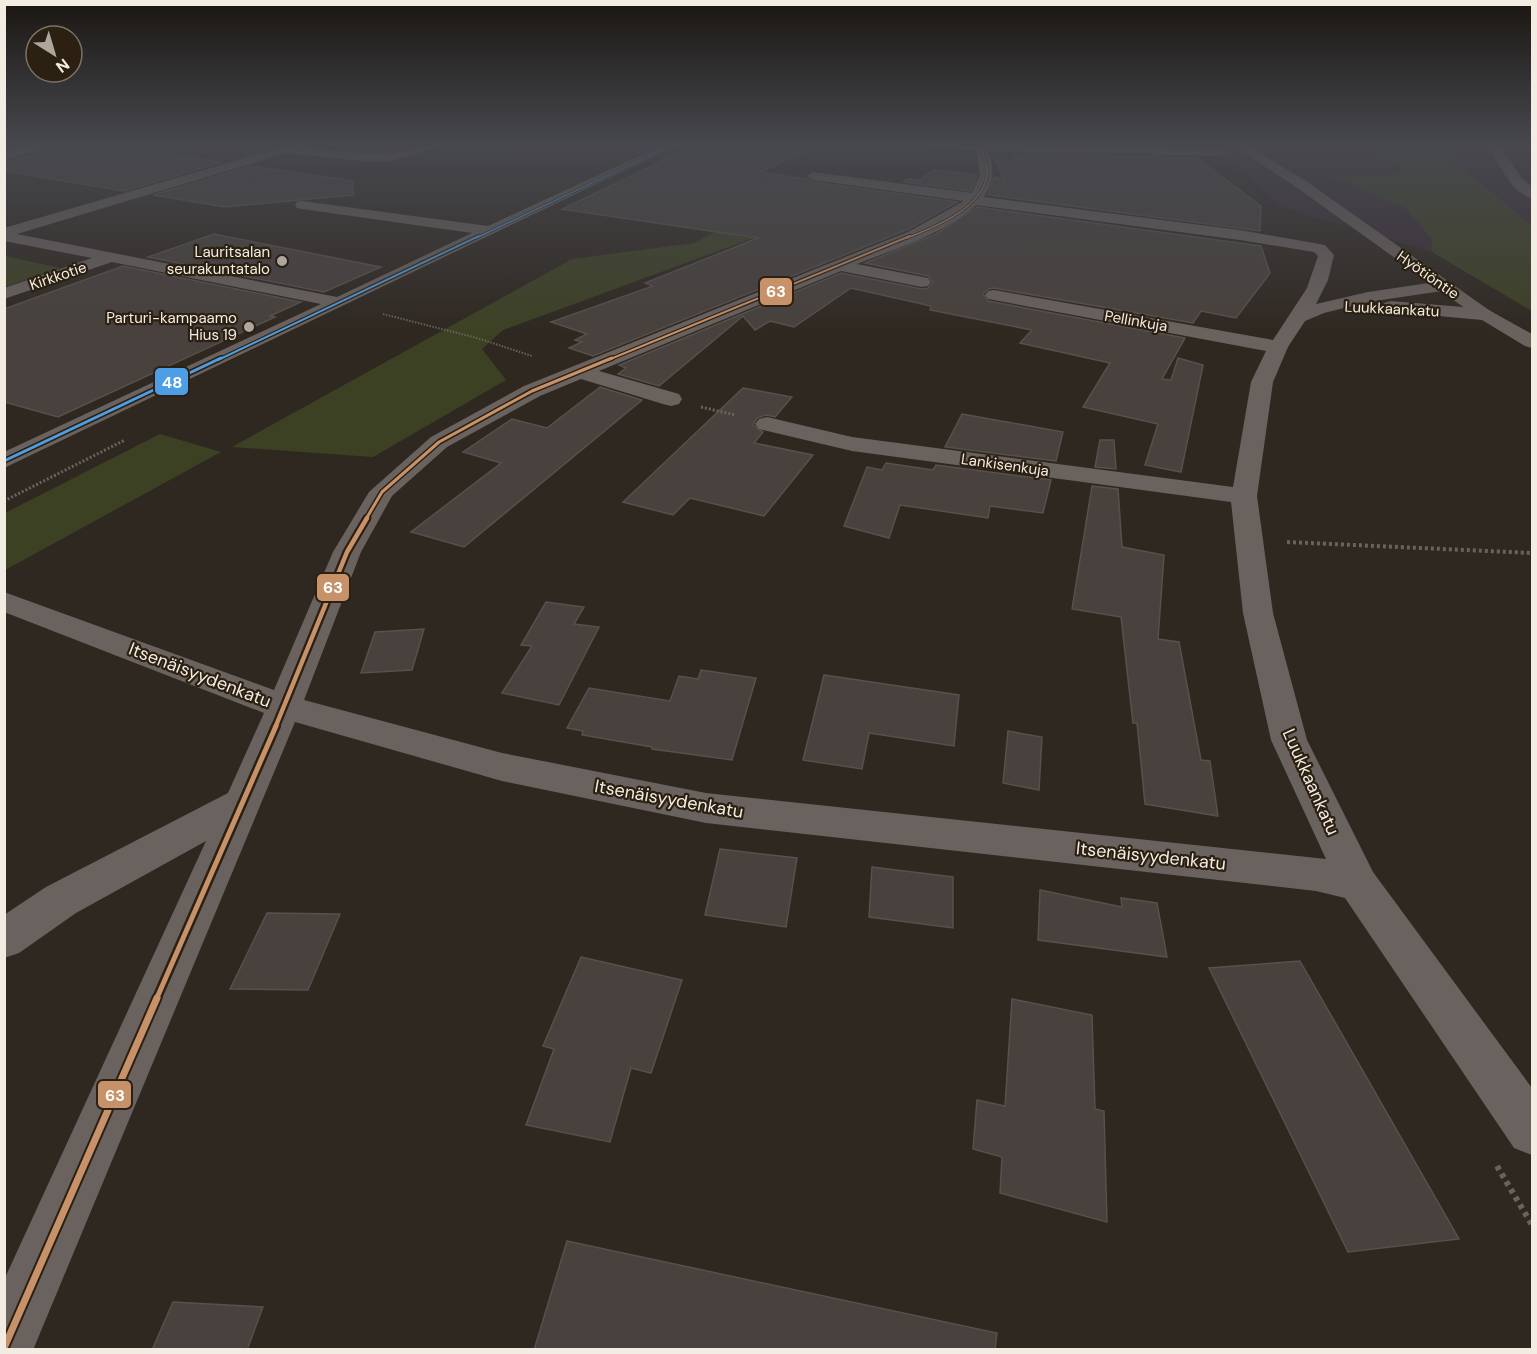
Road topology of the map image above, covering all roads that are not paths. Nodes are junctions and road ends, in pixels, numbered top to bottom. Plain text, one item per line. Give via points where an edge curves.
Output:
1 (95, 207) edge
2 (318, 207) edge
3 (539, 207) edge
4 (960, 207) edge
5 (1034, 207) edge
6 (1334, 207) edge
7 (488, 231) junction
8 (4, 235) edge
9 (111, 257) junction
10 (838, 265) junction
11 (922, 282) dead end
12 (1442, 286) junction
13 (4, 294) edge
14 (994, 294) dead end
15 (338, 302) junction
16 (1333, 305) junction
17 (1487, 315) junction
18 (1298, 317) junction
19 (1533, 342) edge
20 (1278, 347) junction
21 (581, 372) junction
22 (671, 399) road end
23 (767, 424) road end
24 (4, 461) edge
25 (1244, 496) junction
26 (4, 601) edge
27 (284, 707) junction
28 (242, 803) junction
29 (1358, 884) junction
30 (4, 939) edge
31 (1533, 1130) edge
32 (4, 1348) edge

1 - 8 street
2 - 7 street
3 - 7 street
4 - 10 street via 916,234
5 - 18 street via 1319,248 1326,255 1324,266 1316,291
6 - 12 main road, Hyötiöntie
7 - 15 street
8 - 9 street
9 - 13 street, Kirkkotie
9 - 15 street
10 - 11 street
10 - 21 street
12 - 16 street, Luukkaankatu
12 - 17 main road, Hyötiöntie
14 - 20 street, Pellinkuja
15 - 24 street
16 - 17 street, Luukkaankatu
16 - 18 street, Luukkaankatu
17 - 19 street, Hyötiöntie
18 - 20 street, Luukkaankatu
20 - 25 street, Luukkaankatu via 1262,382
21 - 22 street
21 - 27 street via 532,391 439,442 382,492 347,552
23 - 25 street, Lankisenkuja via 852,444
25 - 29 street, Luukkaankatu via 1258,612 1289,740
26 - 27 street, Itsenäisyydenkatu
27 - 28 street
27 - 29 street, Itsenäisyydenkatu via 502,768 706,808 1316,874
28 - 30 street via 61,900
28 - 32 street
29 - 31 street, Luukkaankatu

